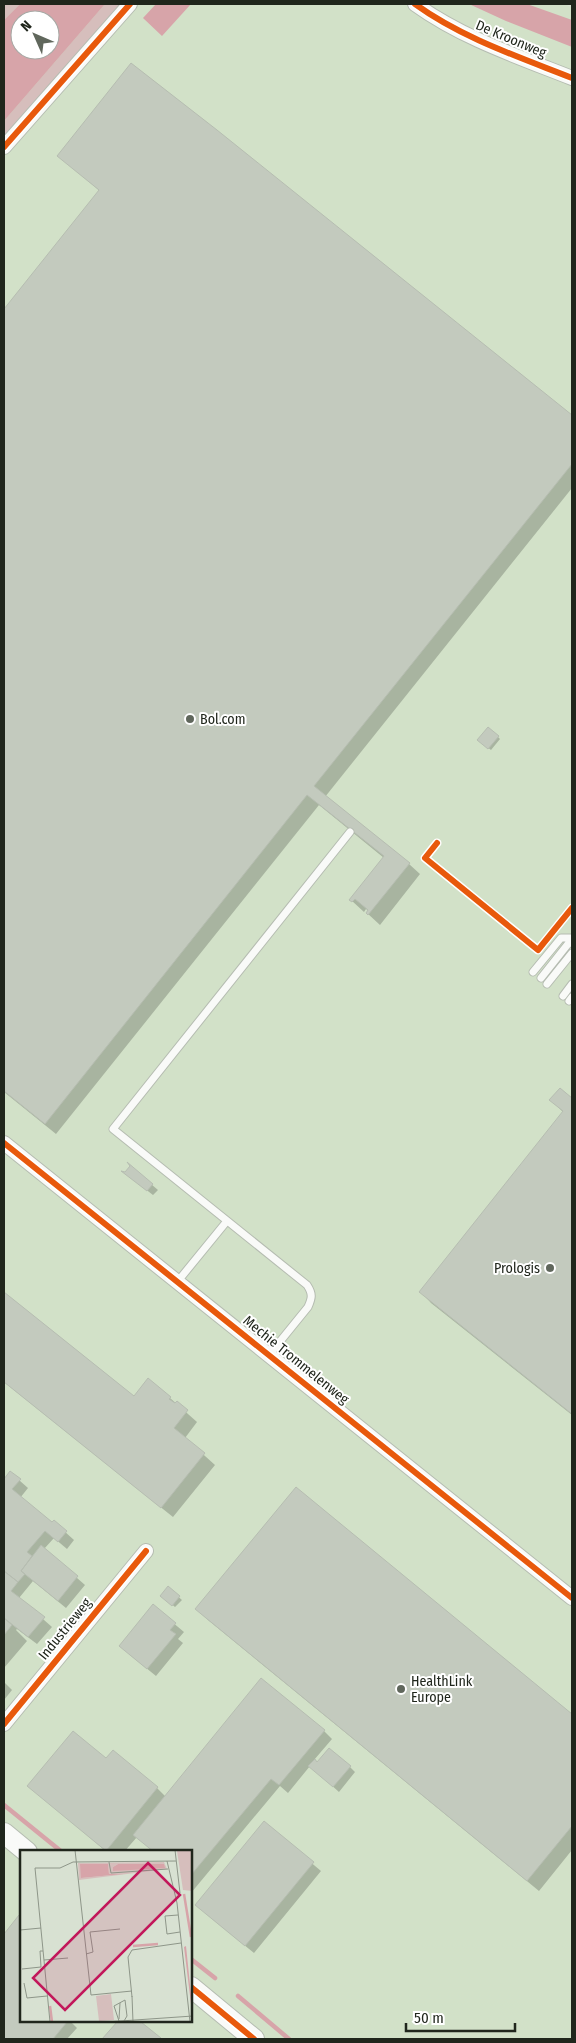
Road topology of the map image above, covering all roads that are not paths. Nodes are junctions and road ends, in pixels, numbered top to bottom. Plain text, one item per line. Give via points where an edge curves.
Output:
1 (130, 4) edge
2 (415, 4) edge
3 (572, 78) edge
4 (4, 148) edge
5 (350, 832) dead end
6 (572, 938) edge
7 (572, 942) edge
8 (572, 953) edge
9 (533, 972) dead end
10 (541, 978) dead end
11 (547, 984) dead end
12 (572, 984) edge
13 (568, 998) edge
14 (4, 1143) edge
15 (227, 1220) junction
16 (178, 1281) junction
17 (269, 1355) junction
18 (146, 1551) dead end
19 (572, 1598) edge
20 (4, 1724) edge
21 (4, 1833) edge
22 (24, 1850) edge
23 (192, 1989) edge
24 (254, 2039) edge

1 - 4 street
2 - 3 street, De Kroonweg via 458,30
5 - 15 lane via 113,1129
6 - 9 lane via 561,938
7 - 10 lane
8 - 11 lane
12 - 13 lane
14 - 16 street, Mechie Trommelenweg
15 - 16 lane
15 - 17 lane via 311,1291 308,1308
16 - 17 street, Mechie Trommelenweg
17 - 19 street, Mechie Trommelenweg
18 - 20 street, Industrieweg
21 - 22 street
23 - 24 street

